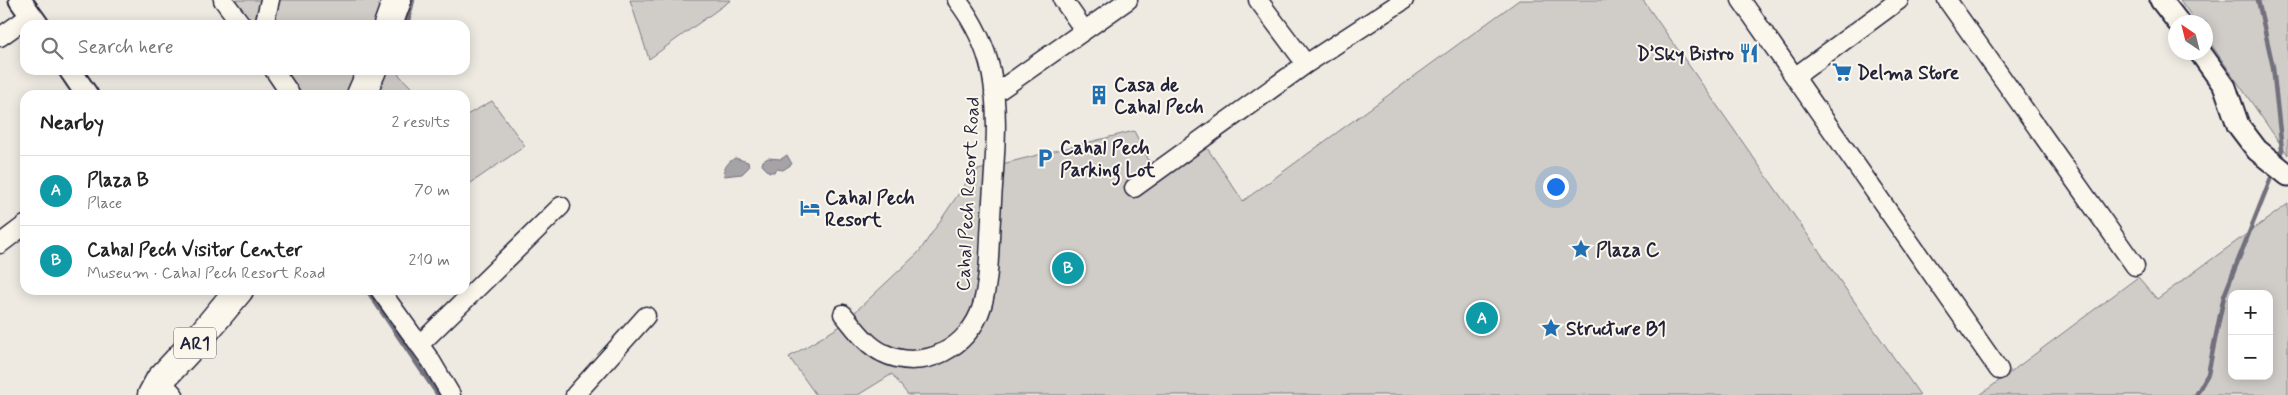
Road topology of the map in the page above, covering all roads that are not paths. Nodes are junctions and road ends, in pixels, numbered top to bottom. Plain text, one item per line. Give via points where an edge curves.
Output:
1 (223, 0) edge
2 (270, 0) edge
3 (397, 0) edge
4 (957, 0) edge
5 (1063, 0) edge
6 (1128, 0) edge
7 (1258, 0) edge
8 (1404, 0) edge
9 (1741, 0) edge
10 (1899, 0) edge
11 (1947, 0) edge
12 (2161, 0) edge
13 (2173, 15) edge
14 (20, 20) edge
15 (238, 20) edge
16 (265, 20) edge
17 (390, 20) edge
18 (1084, 30) junction
19 (0, 37) edge
20 (2206, 60) edge
21 (1306, 64) junction
22 (73, 75) edge
23 (277, 75) edge
24 (370, 75) edge
25 (1796, 76) junction
26 (84, 90) edge
27 (288, 90) edge
28 (363, 90) edge
29 (994, 94) junction
30 (2288, 175) edge
31 (1134, 188) dead end
32 (561, 206) dead end
33 (20, 229) edge
34 (0, 244) edge
35 (2135, 266) dead end
36 (233, 295) edge
37 (384, 295) edge
38 (842, 314) dead end
39 (646, 316) dead end
40 (419, 345) junction
41 (1999, 370) dead end
42 (162, 390) edge
43 (451, 395) edge
44 (575, 395) edge

1 - 15 street
2 - 16 street
3 - 17 highway
4 - 29 street, Cahal Pech Resort Road via 979,36 991,72
5 - 18 street
6 - 18 street
7 - 21 street
8 - 21 street
9 - 25 street
10 - 25 street
11 - 35 street
12 - 13 street
14 - 19 street
18 - 29 street
20 - 30 street via 2225,88 2238,125 2257,150
21 - 31 street
22 - 26 street
23 - 27 street
24 - 28 highway
25 - 41 street
29 - 38 street, Cahal Pech Resort Road via 988,275 982,306 973,325 961,341 944,353 925,360 902,360 866,342
32 - 40 street
33 - 34 street
36 - 42 highway, AR1
37 - 40 street
39 - 44 street
40 - 43 street

